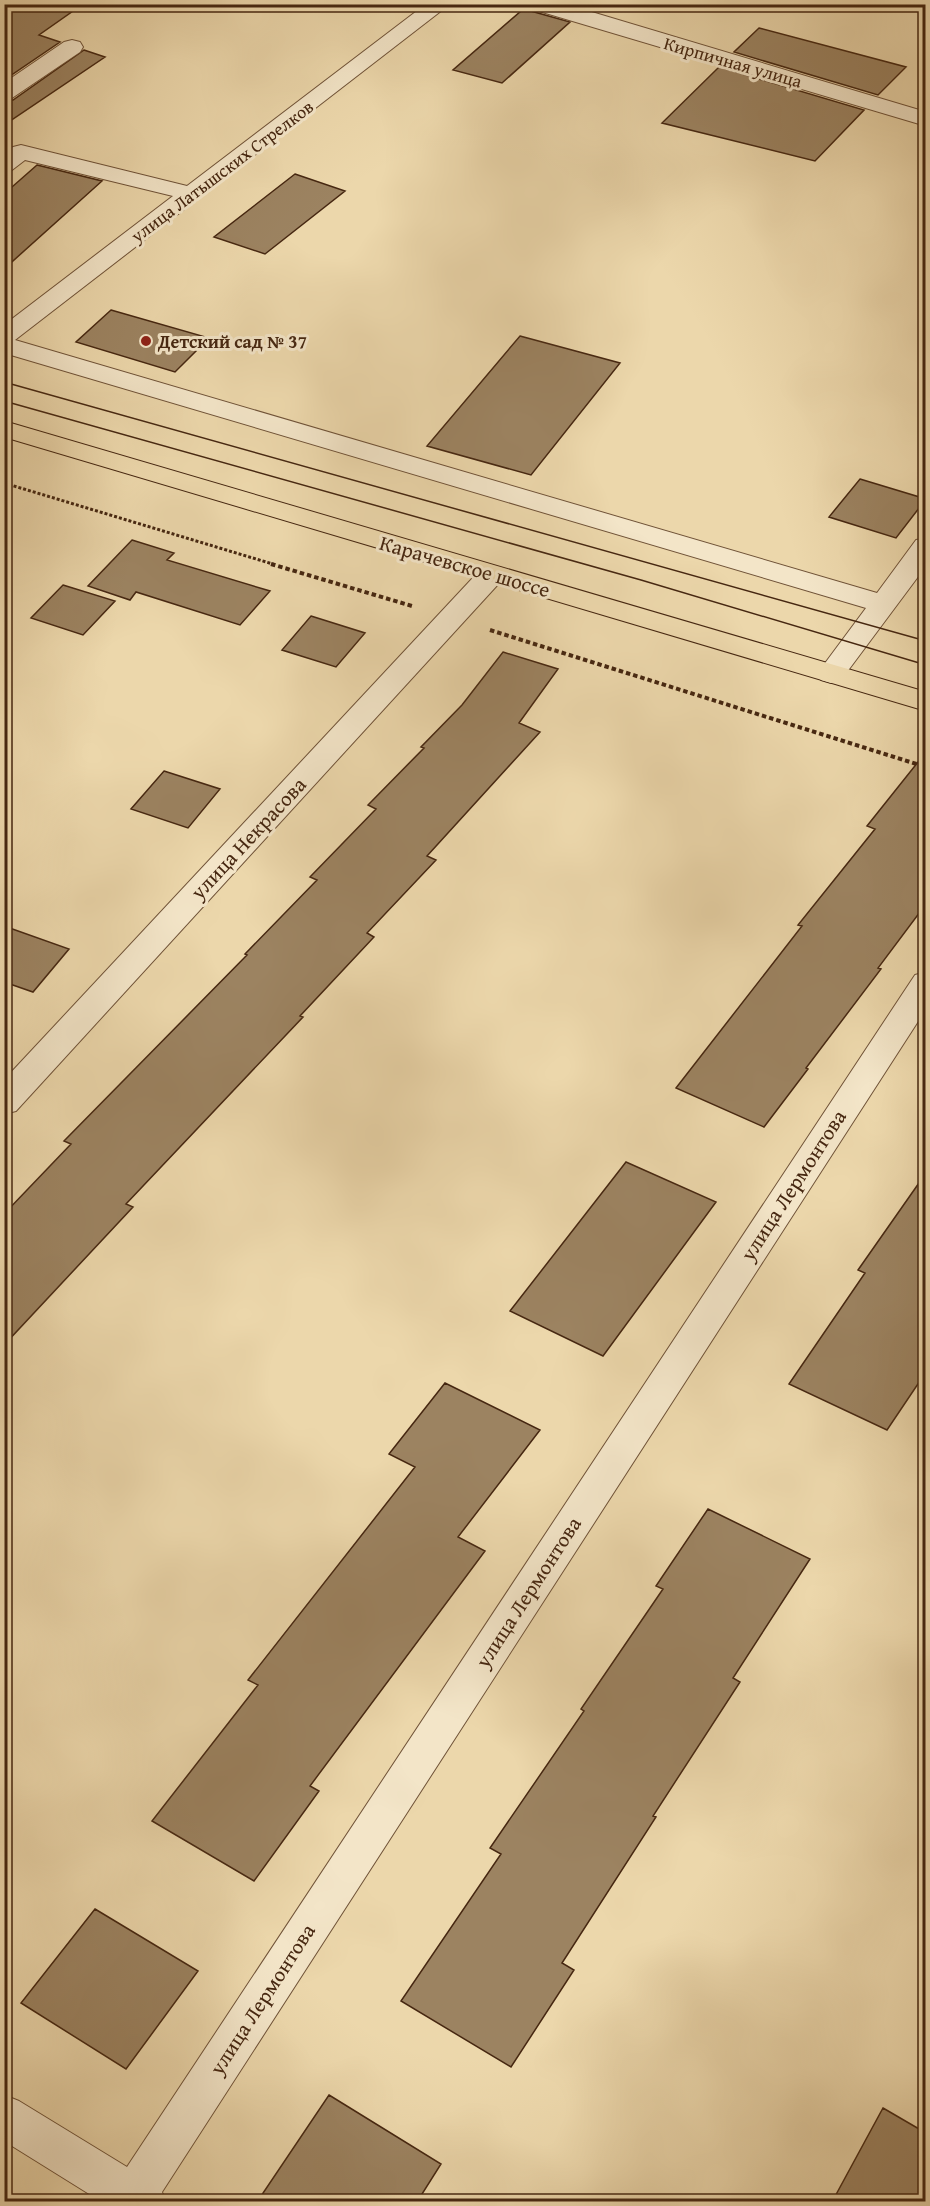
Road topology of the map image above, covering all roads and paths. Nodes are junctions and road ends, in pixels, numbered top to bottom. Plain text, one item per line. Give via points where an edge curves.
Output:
1 (440, 4) edge
2 (540, 4) edge
3 (72, 47) dead end
4 (4, 93) edge
5 (926, 119) edge
6 (4, 165) edge
7 (192, 194) junction
8 (4, 338) edge
9 (4, 345) edge
10 (4, 429) edge
11 (926, 546) edge
12 (492, 574) junction
13 (883, 604) junction
14 (831, 674) junction
15 (926, 702) edge
16 (926, 983) edge
17 (4, 1102) edge
18 (4, 2116) edge
19 (136, 2199) edge

1 - 7 street, улица Латышских Стрелков
2 - 5 street, Кирпичная улица
3 - 4 street
6 - 7 street via 21,152
7 - 8 street, улица Латышских Стрелков
9 - 13 street
10 - 12 highway, Карачевское шоссе
11 - 13 street
12 - 14 highway, Карачевское шоссе
12 - 17 street, улица Некрасова
13 - 14 street
14 - 15 highway, Карачевское шоссе
16 - 19 street, улица Лермонтова
18 - 19 street

